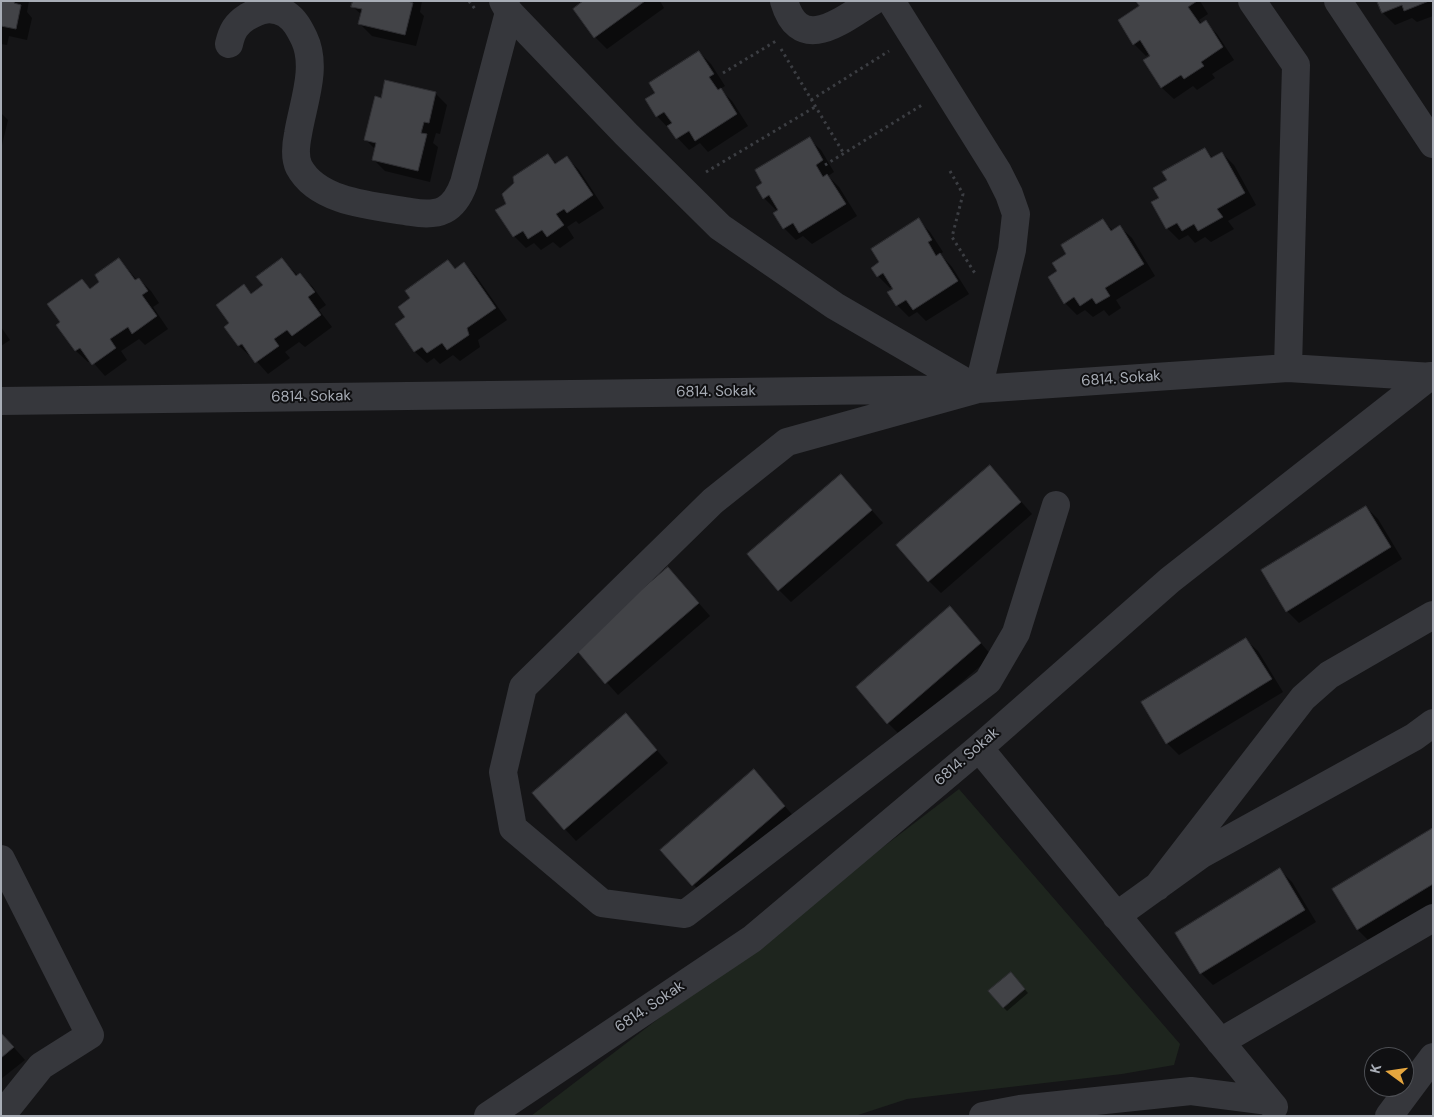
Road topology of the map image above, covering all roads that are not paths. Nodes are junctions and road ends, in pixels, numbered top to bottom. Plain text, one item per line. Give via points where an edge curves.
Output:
1 (784, 1) edge
2 (873, 1) edge
3 (891, 1) edge
4 (1252, 1) edge
5 (1275, 1) edge
6 (1338, 1) edge
7 (506, 7) edge
8 (228, 44) dead end
9 (1296, 65) junction
10 (1433, 144) edge
11 (1288, 368) junction
12 (1432, 376) edge
13 (978, 388) junction
14 (1, 401) edge
15 (1056, 505) dead end
16 (1433, 616) edge
17 (1433, 723) edge
18 (979, 748) junction
19 (1, 859) edge
20 (1157, 887) junction
21 (1116, 916) junction
22 (1433, 918) edge
23 (1220, 1042) junction
24 (1429, 1071) edge
25 (1275, 1108) edge
26 (2, 1116) edge
27 (488, 1116) edge
28 (983, 1116) edge
29 (1389, 1116) edge

1 - 2 street via 794,25 817,30 830,27
3 - 13 street via 998,172 1016,214 1012,250
4 - 9 street
5 - 9 street
6 - 10 street
7 - 8 street via 464,184 459,197 447,210 439,213 421,214 338,197 308,180 298,166 296,149 310,72 309,48 298,25 290,17 269,8 259,10 233,28
7 - 13 street via 626,134 720,227 835,306
9 - 11 street
11 - 12 street, 6814. Sokak
11 - 13 street, 6814. Sokak
12 - 18 street, 6814. Sokak via 1170,580
13 - 14 street, 6814. Sokak
13 - 15 street via 787,442 713,502 523,686 503,772 513,828 602,903 685,914 988,680 1016,633
16 - 20 street via 1329,675 1304,698
17 - 20 street via 1414,737 1202,854
18 - 21 street
18 - 27 street, 6814. Sokak via 752,939
19 - 26 street via 90,1035 41,1066
20 - 21 street
21 - 23 street
22 - 23 street
23 - 25 street
24 - 29 street
25 - 28 street via 1191,1091 1020,1109

